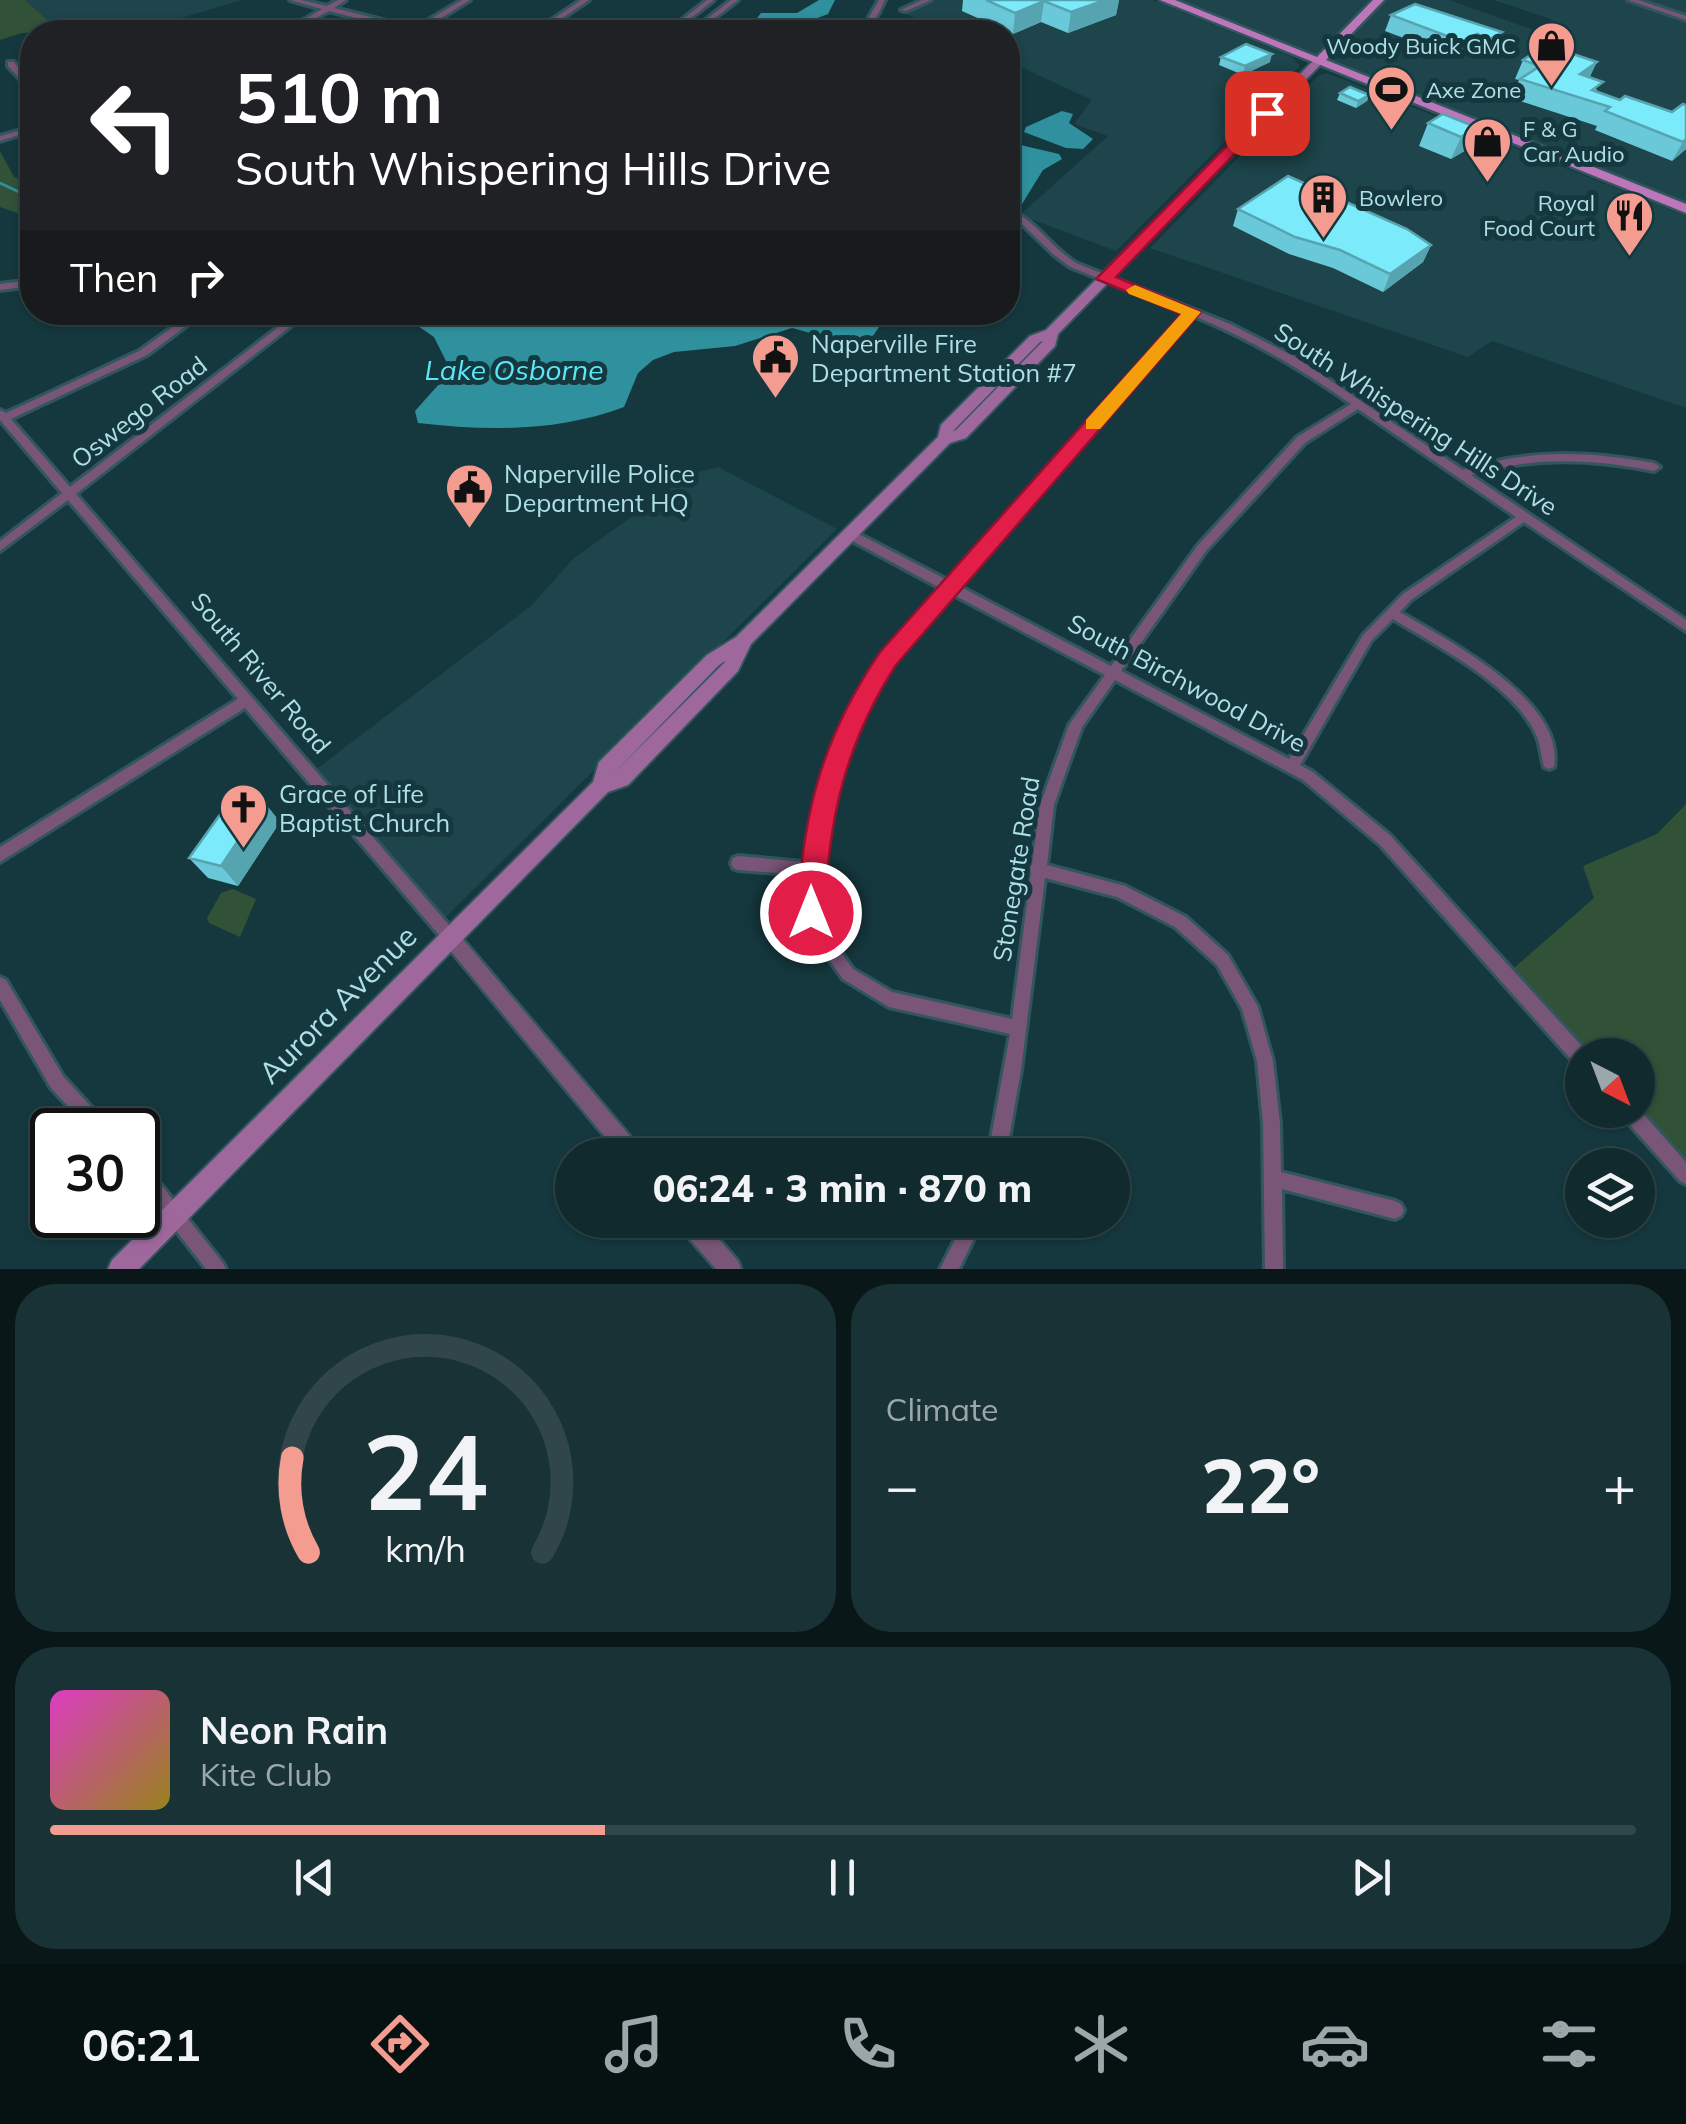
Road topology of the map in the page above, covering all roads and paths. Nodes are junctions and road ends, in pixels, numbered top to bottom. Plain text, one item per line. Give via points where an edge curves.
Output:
1 (294, 0) edge
2 (344, 0) edge
3 (467, 0) edge
4 (586, 0) edge
5 (711, 0) edge
6 (734, 0) edge
7 (928, 0) edge
8 (1165, 0) edge
9 (1379, 0) edge
10 (1631, 0) edge
11 (326, 10) junction
12 (904, 10) dead end
13 (1686, 18) edge
14 (308, 20) edge
15 (368, 20) edge
16 (436, 20) edge
17 (556, 20) edge
18 (685, 20) edge
19 (708, 20) edge
20 (1318, 62) junction
21 (11, 64) dead end
22 (20, 74) edge
23 (1686, 210) edge
24 (1020, 217) edge
25 (1105, 279) junction
26 (1192, 312) junction
27 (183, 325) edge
28 (288, 325) edge
29 (1358, 404) junction
30 (2, 415) edge
31 (1654, 467) dead end
32 (1462, 474) junction
33 (72, 492) junction
34 (1524, 517) junction
35 (851, 535) junction
36 (0, 547) edge
37 (951, 587) junction
38 (1392, 612) junction
39 (1686, 626) edge
40 (1112, 670) junction
41 (247, 700) junction
42 (1550, 763) dead end
43 (1292, 766) junction
44 (0, 855) edge
45 (738, 863) dead end
46 (810, 869) junction
47 (1037, 869) junction
48 (450, 938) junction
49 (0, 986) edge
50 (1018, 1028) junction
51 (1565, 1040) edge
52 (81, 1108) edge
53 (1644, 1128) edge
54 (619, 1138) edge
55 (1000, 1138) edge
56 (1686, 1175) edge
57 (1272, 1178) junction
58 (160, 1196) edge
59 (1395, 1210) dead end
60 (175, 1215) junction
61 (703, 1238) edge
62 (965, 1238) edge
63 (121, 1269) edge
64 (217, 1269) edge
65 (730, 1269) edge
66 (949, 1269) edge
67 (1274, 1269) edge

1 - 11 street
2 - 11 street
3 - 16 street
4 - 17 street
5 - 18 street
6 - 19 street
7 - 12 street
8 - 20 main road
9 - 20 main road, Aurora Avenue
10 - 13 street
11 - 14 street
11 - 15 street
20 - 23 main road
20 - 25 main road, Aurora Avenue
21 - 22 street
24 - 25 street, South Whispering Hills Drive via 1064,261
25 - 26 street, South Whispering Hills Drive
25 - 35 main road, Aurora Avenue via 946,428 945,439
26 - 29 street, South Whispering Hills Drive via 1280,353
26 - 37 street
27 - 30 street via 144,353
28 - 33 street, Oswego Road
29 - 32 street, South Whispering Hills Drive
29 - 40 street, Stonegate Road via 1285,454 1202,548
30 - 33 street, South River Road
31 - 32 street via 1544,455
32 - 34 street, South Whispering Hills Drive
33 - 36 street, Oswego Road
33 - 41 street, South River Road
34 - 38 street
34 - 39 street, South Whispering Hills Drive
35 - 37 street, South Birchwood Drive
35 - 48 main road, Aurora Avenue via 742,642 713,660 606,768 601,786
37 - 40 street, South Birchwood Drive
37 - 46 street via 864,695 834,766
38 - 42 street via 1508,690 1545,737
38 - 43 street via 1358,650
40 - 43 street, South Birchwood Drive
40 - 47 street, Stonegate Road via 1062,756
41 - 44 street
41 - 48 street, South River Road
43 - 51 street, South Birchwood Drive via 1385,840
45 - 46 street
46 - 50 street via 818,934 857,980 900,1002
47 - 50 street, Stonegate Road
47 - 57 street via 1135,894 1181,919 1220,956 1250,1006 1266,1057
48 - 54 street, South River Road
48 - 60 main road, Aurora Avenue
49 - 52 street via 57,1082
50 - 55 street, Stonegate Road
53 - 56 street
57 - 59 street
57 - 67 street
58 - 60 street
60 - 63 main road, Aurora Avenue
60 - 64 street
61 - 65 street
62 - 66 street

